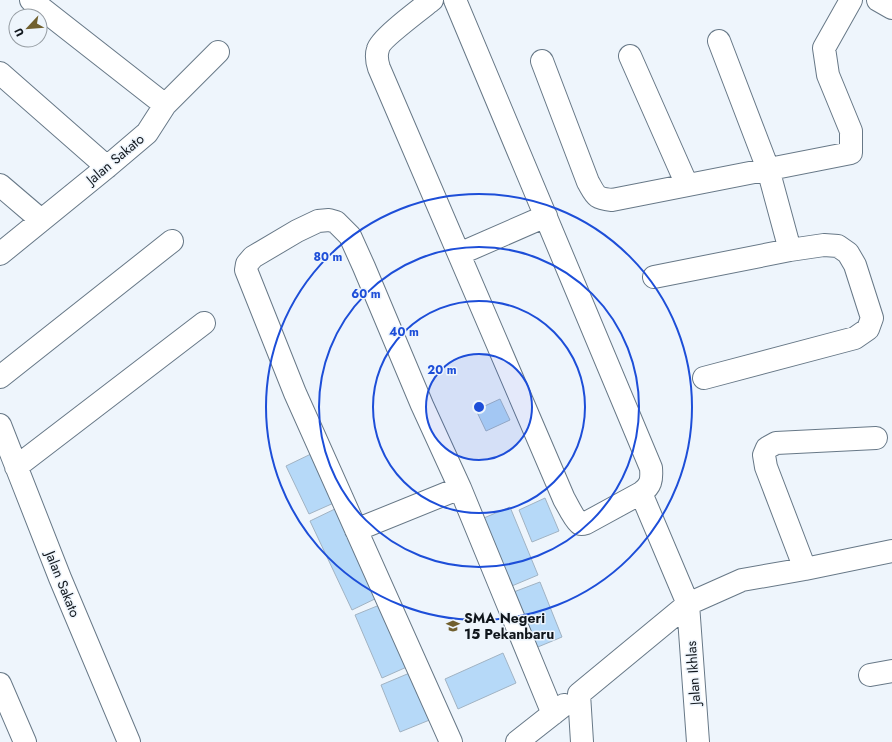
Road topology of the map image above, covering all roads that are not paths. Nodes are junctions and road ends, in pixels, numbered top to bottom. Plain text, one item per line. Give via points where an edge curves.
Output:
1 (31, 0) edge
2 (432, 0) edge
3 (455, 0) edge
4 (851, 0) edge
5 (719, 42) dead end
6 (218, 52) dead end
7 (630, 56) dead end
8 (542, 61) dead end
9 (0, 73) edge
10 (166, 105) junction
11 (108, 167) junction
12 (768, 169) junction
13 (0, 184) edge
14 (687, 185) junction
15 (546, 216) junction
16 (41, 220) junction
17 (172, 241) dead end
18 (790, 250) junction
19 (0, 254) edge
20 (460, 254) junction
21 (654, 277) dead end
22 (204, 323) dead end
23 (0, 377) edge
24 (704, 378) dead end
25 (0, 425) edge
26 (876, 438) dead end
27 (16, 467) junction
28 (460, 488) junction
29 (640, 493) junction
30 (356, 530) junction
31 (892, 551) edge
32 (805, 569) junction
33 (688, 604) junction
34 (892, 671) edge
35 (870, 675) dead end
36 (0, 684) edge
37 (579, 694) junction
38 (5, 704) edge
39 (553, 714) junction
40 (25, 742) edge
41 (129, 742) edge
42 (451, 742) edge
43 (517, 742) edge
44 (582, 742) edge
45 (698, 742) edge

1 - 10 street
2 - 20 street via 386,38 378,48 377,59
3 - 15 street
4 - 12 street via 824,48 828,75 851,131 851,153
5 - 12 street
6 - 10 street, Jalan Sakato
7 - 14 street
8 - 14 street via 588,182 600,199 612,200
9 - 11 street
10 - 11 street, Jalan Sakato via 147,133
11 - 16 street, Jalan Sakato
12 - 14 street
12 - 18 street
13 - 16 street
15 - 20 street
15 - 29 street via 651,468 650,485
16 - 19 street, Jalan Sakato
17 - 23 street
18 - 21 street
18 - 24 street via 824,245 838,246 848,253 855,265 872,318 868,330 854,338
20 - 29 street via 564,499 579,523 586,523
22 - 27 street
25 - 27 street, Jalan Sakato
26 - 32 street via 776,444 767,448 764,456 766,467
27 - 41 street, Jalan Sakato
28 - 30 street
28 - 30 street via 350,236 336,222 318,221 253,258 247,264 246,270 295,393
28 - 39 street
29 - 33 street, Jalan Ikhlas
30 - 42 street
31 - 32 street
32 - 33 street via 742,580
33 - 37 street
33 - 45 street, Jalan Ikhlas
34 - 35 street
36 - 38 street
37 - 39 street
37 - 44 street
38 - 40 street
39 - 43 street

